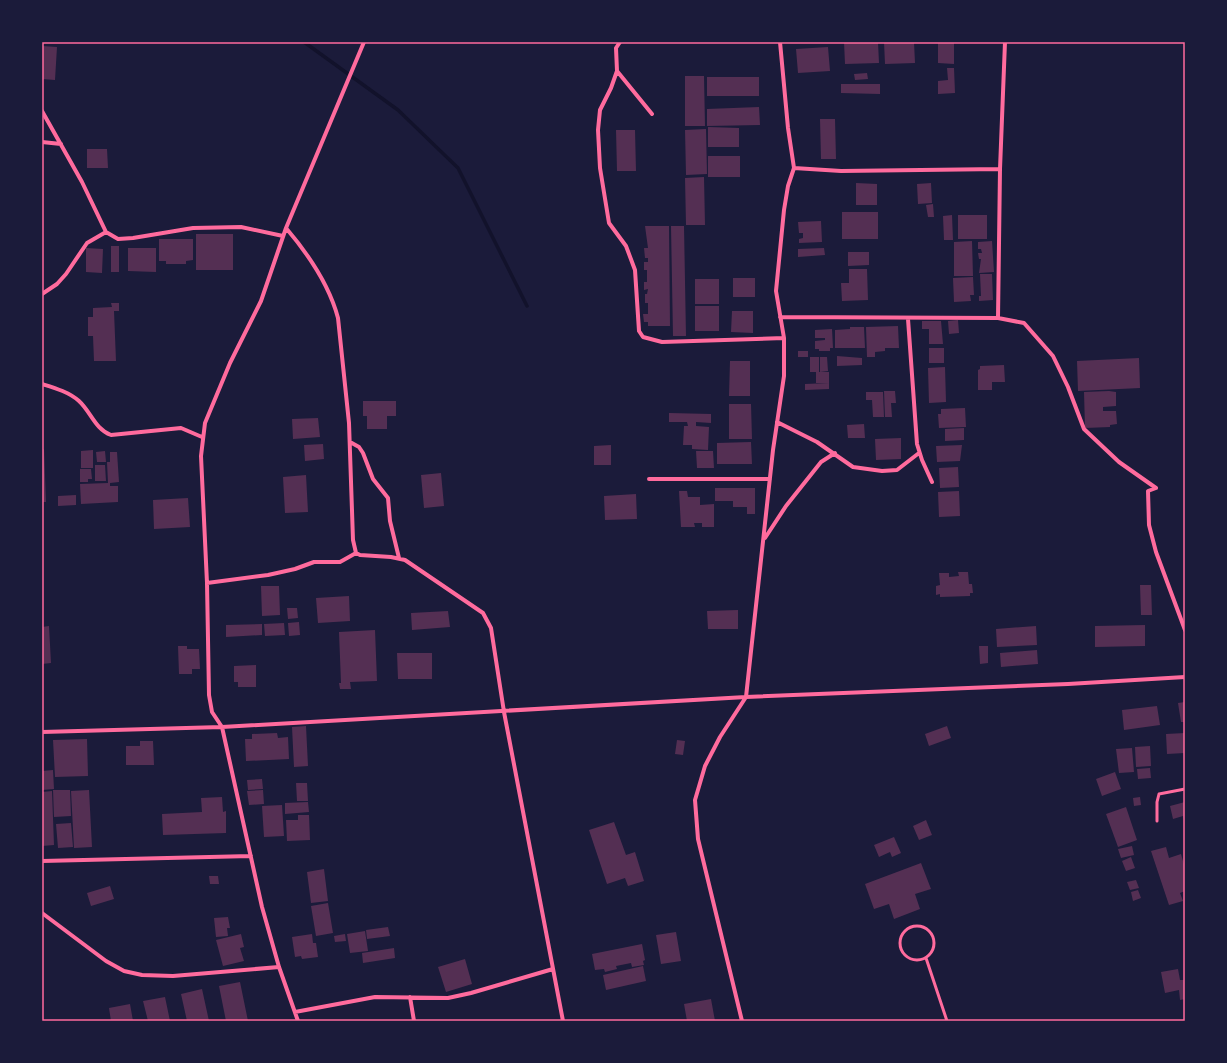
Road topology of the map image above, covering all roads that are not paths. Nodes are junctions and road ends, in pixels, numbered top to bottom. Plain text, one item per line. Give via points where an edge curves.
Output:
1 (364, 42) edge
2 (620, 42) edge
3 (780, 42) edge
4 (1005, 42) edge
5 (617, 71) junction
6 (42, 111) edge
7 (652, 114) dead end
8 (42, 142) edge
9 (61, 144) junction
10 (794, 168) junction
11 (1000, 169) junction
12 (286, 228) junction
13 (106, 232) junction
14 (283, 236) junction
15 (42, 294) edge
16 (780, 316) junction
17 (998, 318) junction
18 (908, 319) junction
19 (784, 338) junction
20 (42, 384) edge
21 (777, 422) junction
22 (202, 437) junction
23 (350, 442) junction
24 (835, 453) junction
25 (919, 453) junction
26 (649, 479) dead end
27 (770, 479) junction
28 (932, 482) dead end
29 (764, 539) junction
30 (356, 553) junction
31 (399, 558) junction
32 (207, 583) junction
33 (1185, 630) edge
34 (1185, 677) edge
35 (746, 697) junction
36 (504, 712) junction
37 (222, 727) junction
38 (42, 732) edge
39 (1185, 789) edge
40 (1157, 821) dead end
41 (251, 856) junction
42 (42, 861) edge
43 (42, 913) edge
44 (926, 958) junction
45 (279, 967) junction
46 (553, 969) junction
47 (410, 997) junction
48 (295, 1012) junction
49 (298, 1021) edge
50 (414, 1021) edge
51 (563, 1021) edge
52 (742, 1021) edge
53 (947, 1021) edge

1 - 12 street
2 - 5 street via 616,48
3 - 10 street via 791,139 790,152
4 - 11 street
5 - 7 street
5 - 19 street via 598,120 600,168 609,223 626,246 634,270 639,331 643,337 662,342
6 - 9 street
8 - 9 street
9 - 13 street
10 - 11 street via 841,171
10 - 16 street via 784,210 776,291
11 - 17 street
12 - 14 street
12 - 23 street via 307,253 335,305 342,347
13 - 14 street via 118,239 193,228 240,226
13 - 15 street via 86,243 66,274
14 - 22 street via 261,301 230,362 205,423
16 - 18 street
16 - 19 street
17 - 18 street
17 - 33 street via 1024,323 1053,356 1084,429 1119,462 1156,488 1148,491 1149,525 1156,552
18 - 25 street
19 - 21 street via 784,376
20 - 22 street via 64,391 79,401 98,427 111,435 181,428
21 - 24 street
21 - 27 street
22 - 32 street
23 - 30 street via 353,540
23 - 31 street via 363,453 373,479 388,498 390,521
24 - 25 street via 849,466 886,471 902,467
24 - 29 street via 821,462
25 - 28 street
26 - 27 street
27 - 29 street
29 - 35 street
30 - 31 street
30 - 32 street via 340,562 314,562 268,575
31 - 36 street via 487,618 491,628
32 - 37 street via 209,695 212,712
34 - 35 street
35 - 36 street
35 - 52 street via 705,766 695,800 698,839
36 - 37 street
36 - 46 street
37 - 38 street
37 - 41 street
39 - 40 lane via 1160,794 1157,802
41 - 42 street
41 - 45 street
43 - 45 street via 106,961 124,971 142,975 173,976
44 - 44 lane via 934,949 934,937 921,926 909,927 901,936 904,954 914,960
44 - 53 lane
45 - 48 street
46 - 47 street via 448,998
46 - 51 street
47 - 48 street via 375,997
47 - 50 street
48 - 49 street

